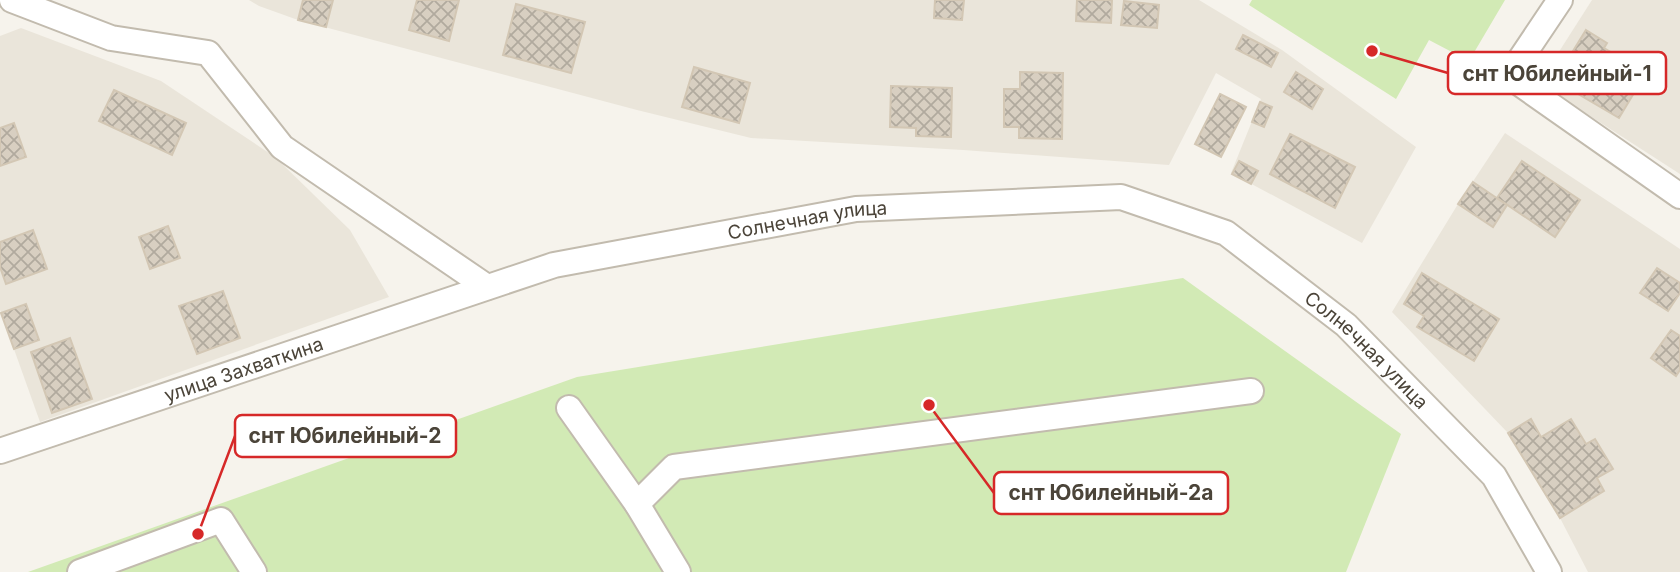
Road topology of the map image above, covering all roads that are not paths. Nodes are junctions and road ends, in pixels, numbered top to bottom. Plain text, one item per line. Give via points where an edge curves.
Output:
1 (12, 0) edge
2 (1560, 0) edge
3 (1680, 196) edge
4 (487, 287) junction
5 (1251, 391) dead end
6 (569, 408) dead end
7 (1, 447) edge
8 (637, 504) junction
9 (80, 572) edge
10 (254, 572) edge
11 (678, 572) edge
12 (1549, 572) edge

1 - 4 street via 111,38 208,53 282,147
2 - 3 street via 1509,76
4 - 7 street, улица Захваткина
4 - 12 street, Солнечная улица via 554,265 856,209 1121,198 1226,233 1346,325 1494,475
5 - 8 street via 674,467
6 - 8 street
8 - 11 street
9 - 10 street via 221,520

